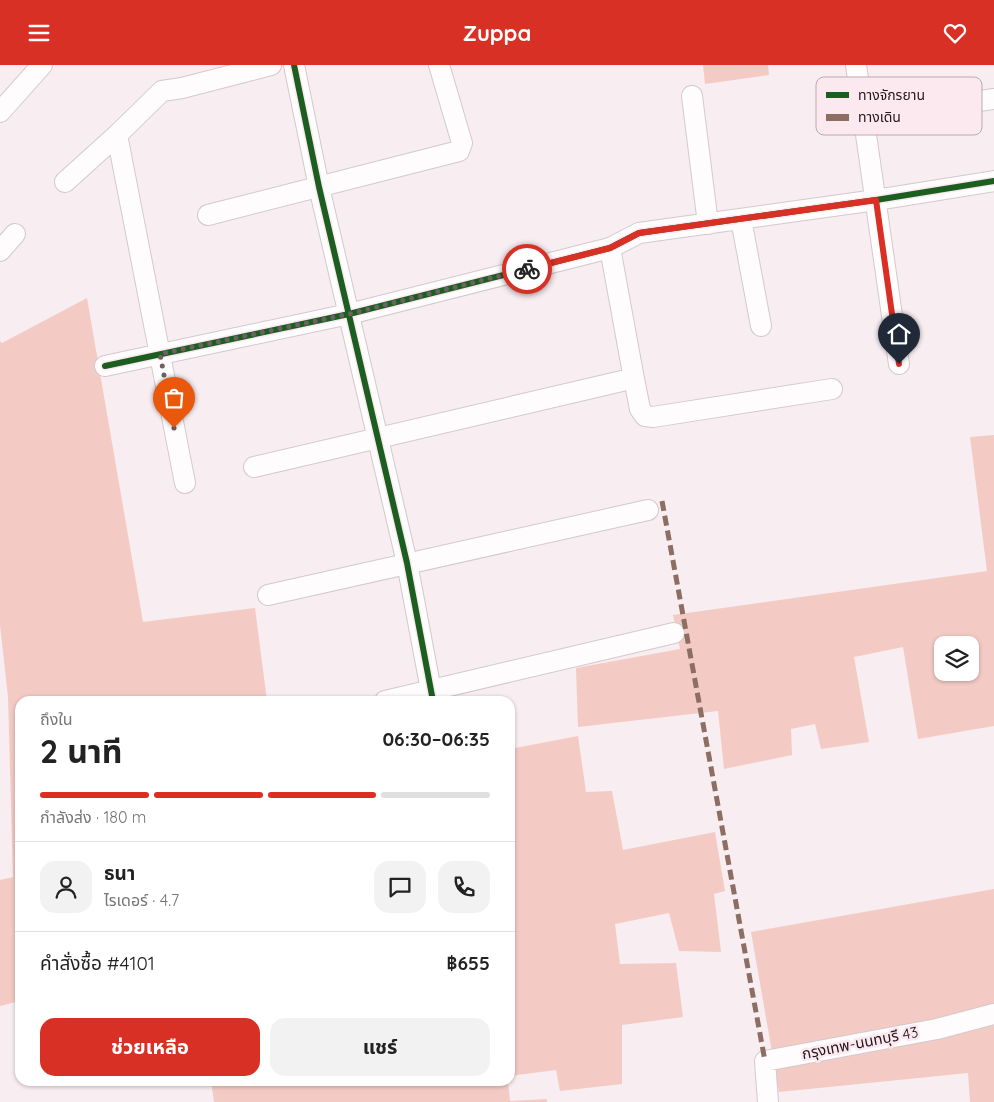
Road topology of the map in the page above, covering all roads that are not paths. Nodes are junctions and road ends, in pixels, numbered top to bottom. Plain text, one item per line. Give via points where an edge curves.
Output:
1 (42, 65) edge
2 (271, 65) edge
3 (294, 65) edge
4 (439, 65) edge
5 (692, 96) dead end
6 (0, 112) edge
7 (117, 135) junction
8 (866, 135) edge
9 (994, 181) edge
10 (65, 182) dead end
11 (319, 187) junction
12 (876, 200) junction
13 (208, 215) dead end
14 (741, 219) junction
15 (708, 223) junction
16 (15, 234) dead end
17 (610, 248) junction
18 (0, 251) edge
19 (349, 314) junction
20 (761, 326) dead end
21 (160, 354) junction
22 (899, 364) dead end
23 (105, 366) dead end
24 (622, 381) dead end
25 (832, 389) dead end
26 (378, 438) junction
27 (254, 467) dead end
28 (185, 483) dead end
29 (648, 510) dead end
30 (406, 563) junction
31 (268, 595) dead end
32 (674, 633) dead end
33 (432, 696) edge
34 (994, 1014) edge
35 (768, 1102) edge

1 - 6 street
2 - 7 street via 162,91
3 - 11 street
4 - 11 street via 462,143 458,151
5 - 15 street
7 - 10 street
7 - 21 street
8 - 12 street
9 - 12 street
11 - 13 street
11 - 19 street
12 - 14 street
12 - 22 street
14 - 15 street
14 - 20 street
15 - 17 street via 639,233
16 - 18 street
17 - 19 street
17 - 25 street via 640,409 645,416
19 - 21 street
19 - 26 street
21 - 23 street
21 - 28 street
24 - 26 street
26 - 27 street
26 - 30 street
29 - 30 street
30 - 31 street
30 - 33 street
32 - 33 street
34 - 35 street, กรุงเทพ-นนทบุรี 43 via 937,1029 765,1061

